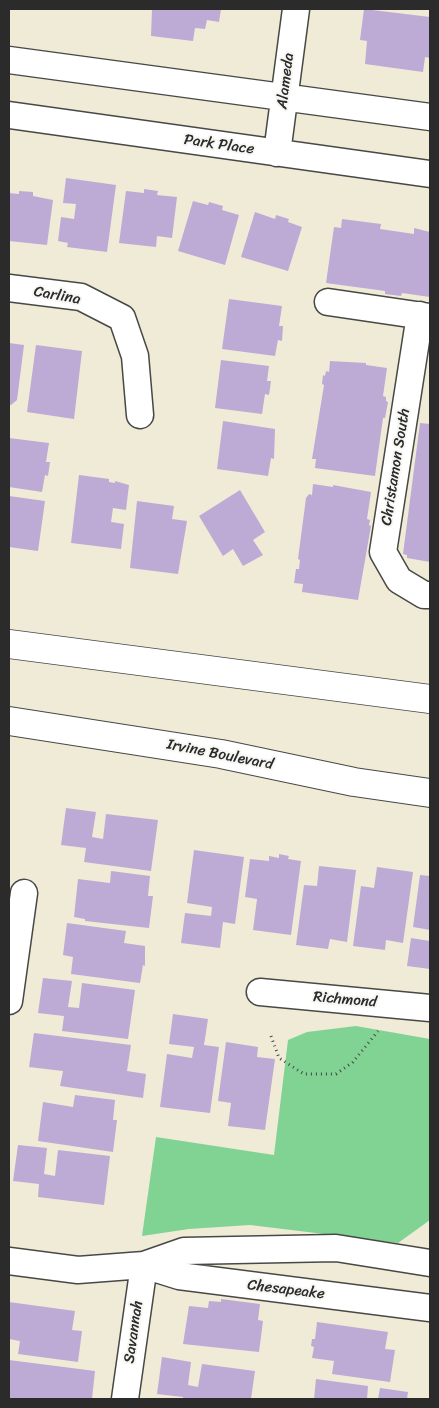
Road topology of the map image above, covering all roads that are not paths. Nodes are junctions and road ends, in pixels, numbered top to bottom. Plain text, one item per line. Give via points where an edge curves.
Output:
1 (296, 9) edge
2 (9, 60) edge
3 (284, 97) junction
4 (9, 115) edge
5 (430, 117) edge
6 (277, 153) junction
7 (430, 174) edge
8 (9, 288) edge
9 (328, 302) dead end
10 (425, 316) edge
11 (140, 416) dead end
12 (430, 595) edge
13 (9, 644) edge
14 (430, 699) edge
15 (9, 721) edge
16 (430, 793) edge
17 (24, 893) dead end
18 (260, 992) dead end
19 (9, 1001) edge
20 (430, 1008) edge
21 (9, 1261) edge
22 (430, 1263) edge
23 (144, 1265) junction
24 (430, 1308) edge
25 (125, 1399) edge

1 - 3 street, Alameda
2 - 3 street
3 - 5 street
3 - 6 street, Alameda
4 - 6 street, Park Place
6 - 7 street, Park Place
8 - 11 street, Carlina via 81,297 122,318 135,356
9 - 10 street, Christamon South
10 - 12 street, Christamon South via 383,552 399,580 424,595
13 - 14 main road
15 - 16 main road, Irvine Boulevard via 202,751 354,782
17 - 19 street
18 - 20 street, Richmond
21 - 23 street, Chesapeake via 78,1270
22 - 23 street, Chesapeake via 336,1248 184,1251
23 - 24 street, Chesapeake via 179,1276
23 - 25 street, Savannah

